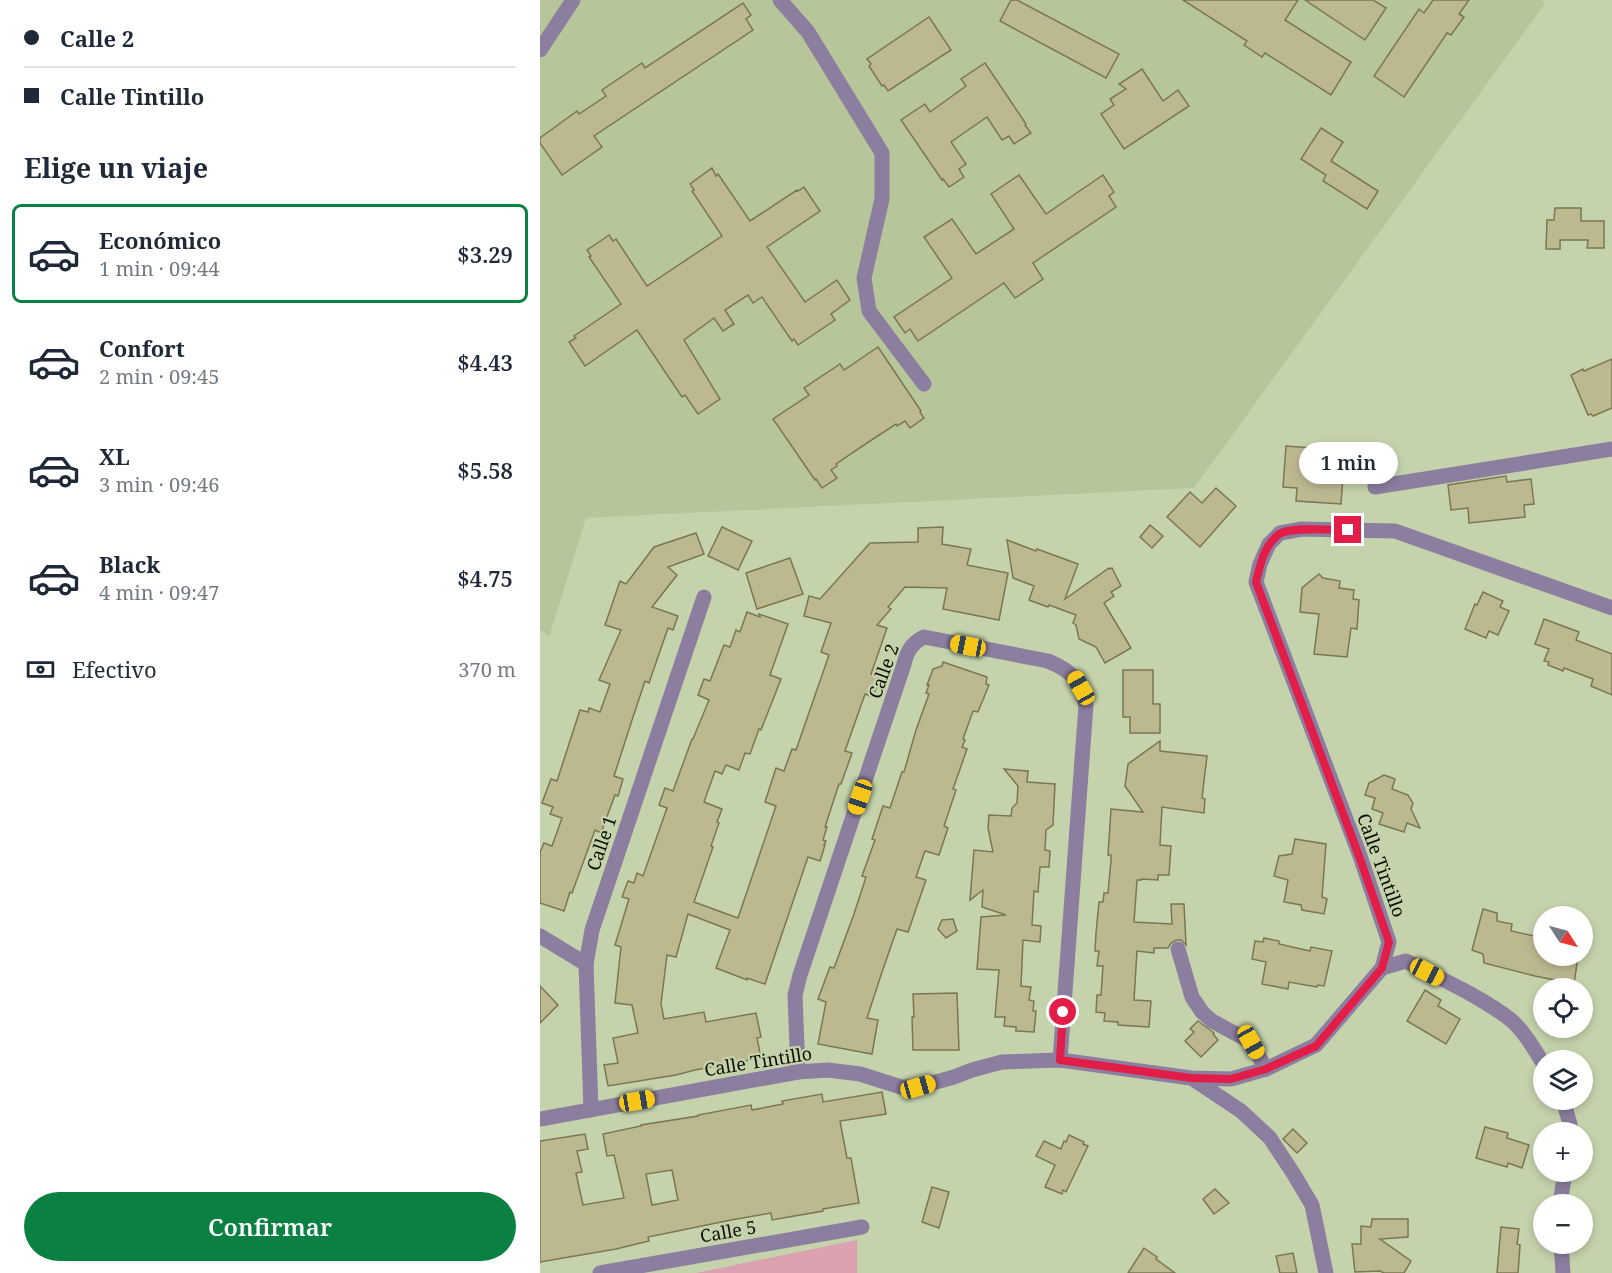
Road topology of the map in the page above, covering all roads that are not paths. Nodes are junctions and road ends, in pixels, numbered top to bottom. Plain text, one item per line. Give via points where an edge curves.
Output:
1 (573, 0) edge
2 (780, 0) edge
3 (540, 50) edge
4 (924, 384) dead end
5 (1612, 449) edge
6 (1376, 487) dead end
7 (704, 597) dead end
8 (1612, 608) edge
9 (540, 936) edge
10 (1178, 949) dead end
11 (586, 964) junction
12 (1382, 968) junction
13 (1535, 1050) edge
14 (1060, 1060) junction
15 (1266, 1069) junction
16 (798, 1072) junction
17 (1191, 1078) junction
18 (591, 1110) junction
19 (540, 1119) edge
20 (862, 1227) dead end
21 (1562, 1254) edge
22 (600, 1273) edge
23 (1326, 1273) edge
24 (1563, 1273) edge

1 - 3 street
2 - 4 street via 808,32 882,153 882,199 864,278 869,311
5 - 6 street
7 - 11 street, Calle 1 via 592,930
8 - 12 street, Calle Tintillo via 1395,531 1302,530 1280,533 1269,544 1256,582 1389,942
9 - 11 street
10 - 15 street via 1192,997 1202,1012 1251,1042
11 - 18 street, Calle 1
12 - 13 street via 1406,961 1490,1006 1513,1022
12 - 15 street, Calle Tintillo via 1316,1046
14 - 16 street, Calle Tintillo via 1002,1062 918,1087 901,1087 861,1074
14 - 16 street, Calle 2 via 1086,705 1081,688 1065,668 1048,661 924,637 906,655 800,975 795,995
14 - 17 street, Calle Tintillo
15 - 17 street, Calle Tintillo via 1231,1079
16 - 18 street, Calle Tintillo
17 - 23 street via 1241,1111 1269,1138 1312,1205
18 - 19 street, Calle Tintillo
20 - 22 street, Calle 5
21 - 24 street

